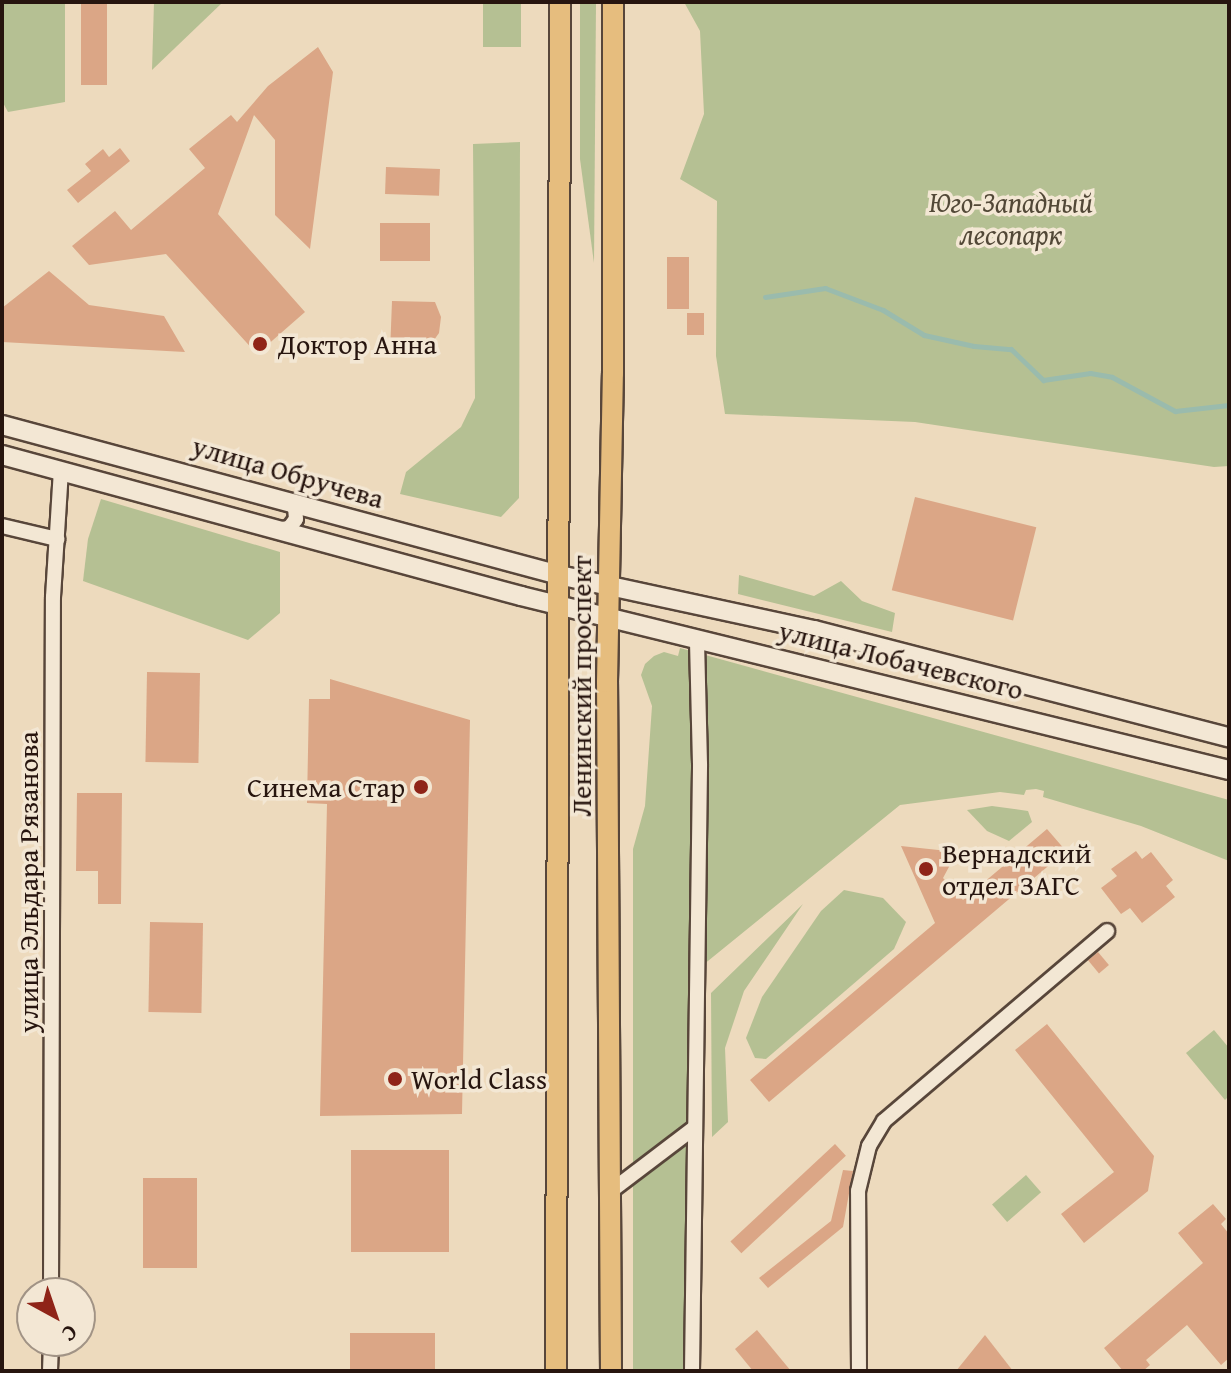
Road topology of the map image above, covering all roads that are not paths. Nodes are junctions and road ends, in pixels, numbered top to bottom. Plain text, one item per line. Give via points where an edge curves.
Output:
1 (560, 2) edge
2 (613, 2) edge
3 (2, 425) edge
4 (2, 455) edge
5 (61, 471) junction
6 (284, 499) junction
7 (2, 526) edge
8 (276, 530) junction
9 (57, 539) junction
10 (559, 575) junction
11 (609, 586) junction
12 (559, 605) junction
13 (608, 617) junction
14 (697, 639) junction
15 (1229, 737) edge
16 (1229, 770) edge
17 (1107, 931) dead end
18 (694, 1128) junction
19 (611, 1191) junction
20 (51, 1277) edge
21 (556, 1371) edge
22 (611, 1371) edge
23 (692, 1371) edge
24 (859, 1371) edge

1 - 10 main road, Ленинский проспект
2 - 11 main road, Ленинский проспект
3 - 6 main road, улица Обручева
4 - 5 main road, улица Обручева
5 - 8 main road, улица Обручева
5 - 9 street, улица Эльдара Рязанова
6 - 8 street via 295,508 296,519 287,529
6 - 10 main road, улица Обручева
7 - 9 street
8 - 12 main road, улица Обручева
9 - 20 street, улица Эльдара Рязанова
10 - 11 main road, улица Лобачевского
10 - 12 main road, Ленинский проспект
11 - 13 main road, Ленинский проспект
11 - 15 main road, улица Лобачевского via 814,630
12 - 13 main road, улица Лобачевского
12 - 21 main road, Ленинский проспект
13 - 14 main road, улица Лобачевского
13 - 19 main road, Ленинский проспект
14 - 16 main road, улица Лобачевского
14 - 18 street
17 - 24 street via 884,1121 869,1146 858,1191
18 - 19 street
18 - 23 street
19 - 22 main road, Ленинский проспект

